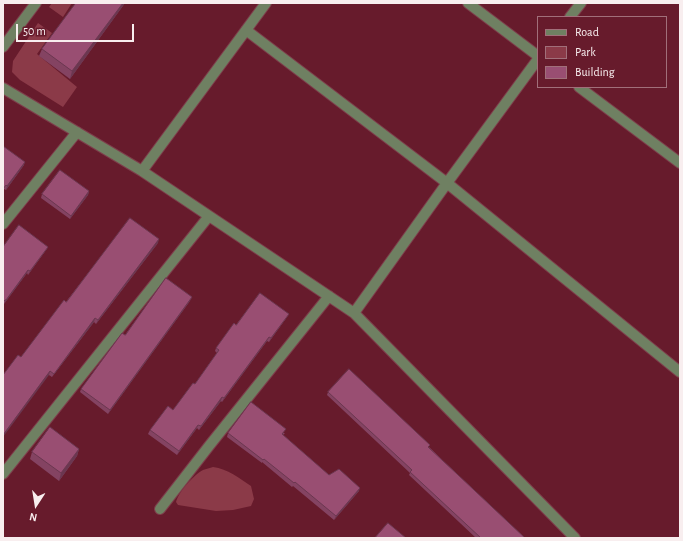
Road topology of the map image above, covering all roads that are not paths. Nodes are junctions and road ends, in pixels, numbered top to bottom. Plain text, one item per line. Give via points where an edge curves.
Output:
1 (36, 3) edge
2 (266, 3) edge
3 (468, 3) edge
4 (580, 3) edge
5 (571, 16) edge
6 (246, 30) junction
7 (3, 47) edge
8 (537, 55) edge
9 (537, 60) edge
10 (3, 88) edge
11 (580, 88) edge
12 (77, 132) junction
13 (680, 163) edge
14 (142, 171) junction
15 (447, 183) junction
16 (209, 216) junction
17 (3, 224) edge
18 (329, 296) junction
19 (354, 312) junction
20 (680, 372) edge
21 (3, 474) edge
22 (160, 509) dead end
23 (575, 538) edge

1 - 7 street
2 - 6 street
3 - 8 street
4 - 5 street
6 - 14 street
6 - 15 street
9 - 15 street
10 - 12 street
11 - 13 street
12 - 14 street
12 - 17 street
14 - 16 street
15 - 19 street
15 - 20 street
16 - 18 street
16 - 21 street
18 - 19 street
18 - 22 street
19 - 23 street

